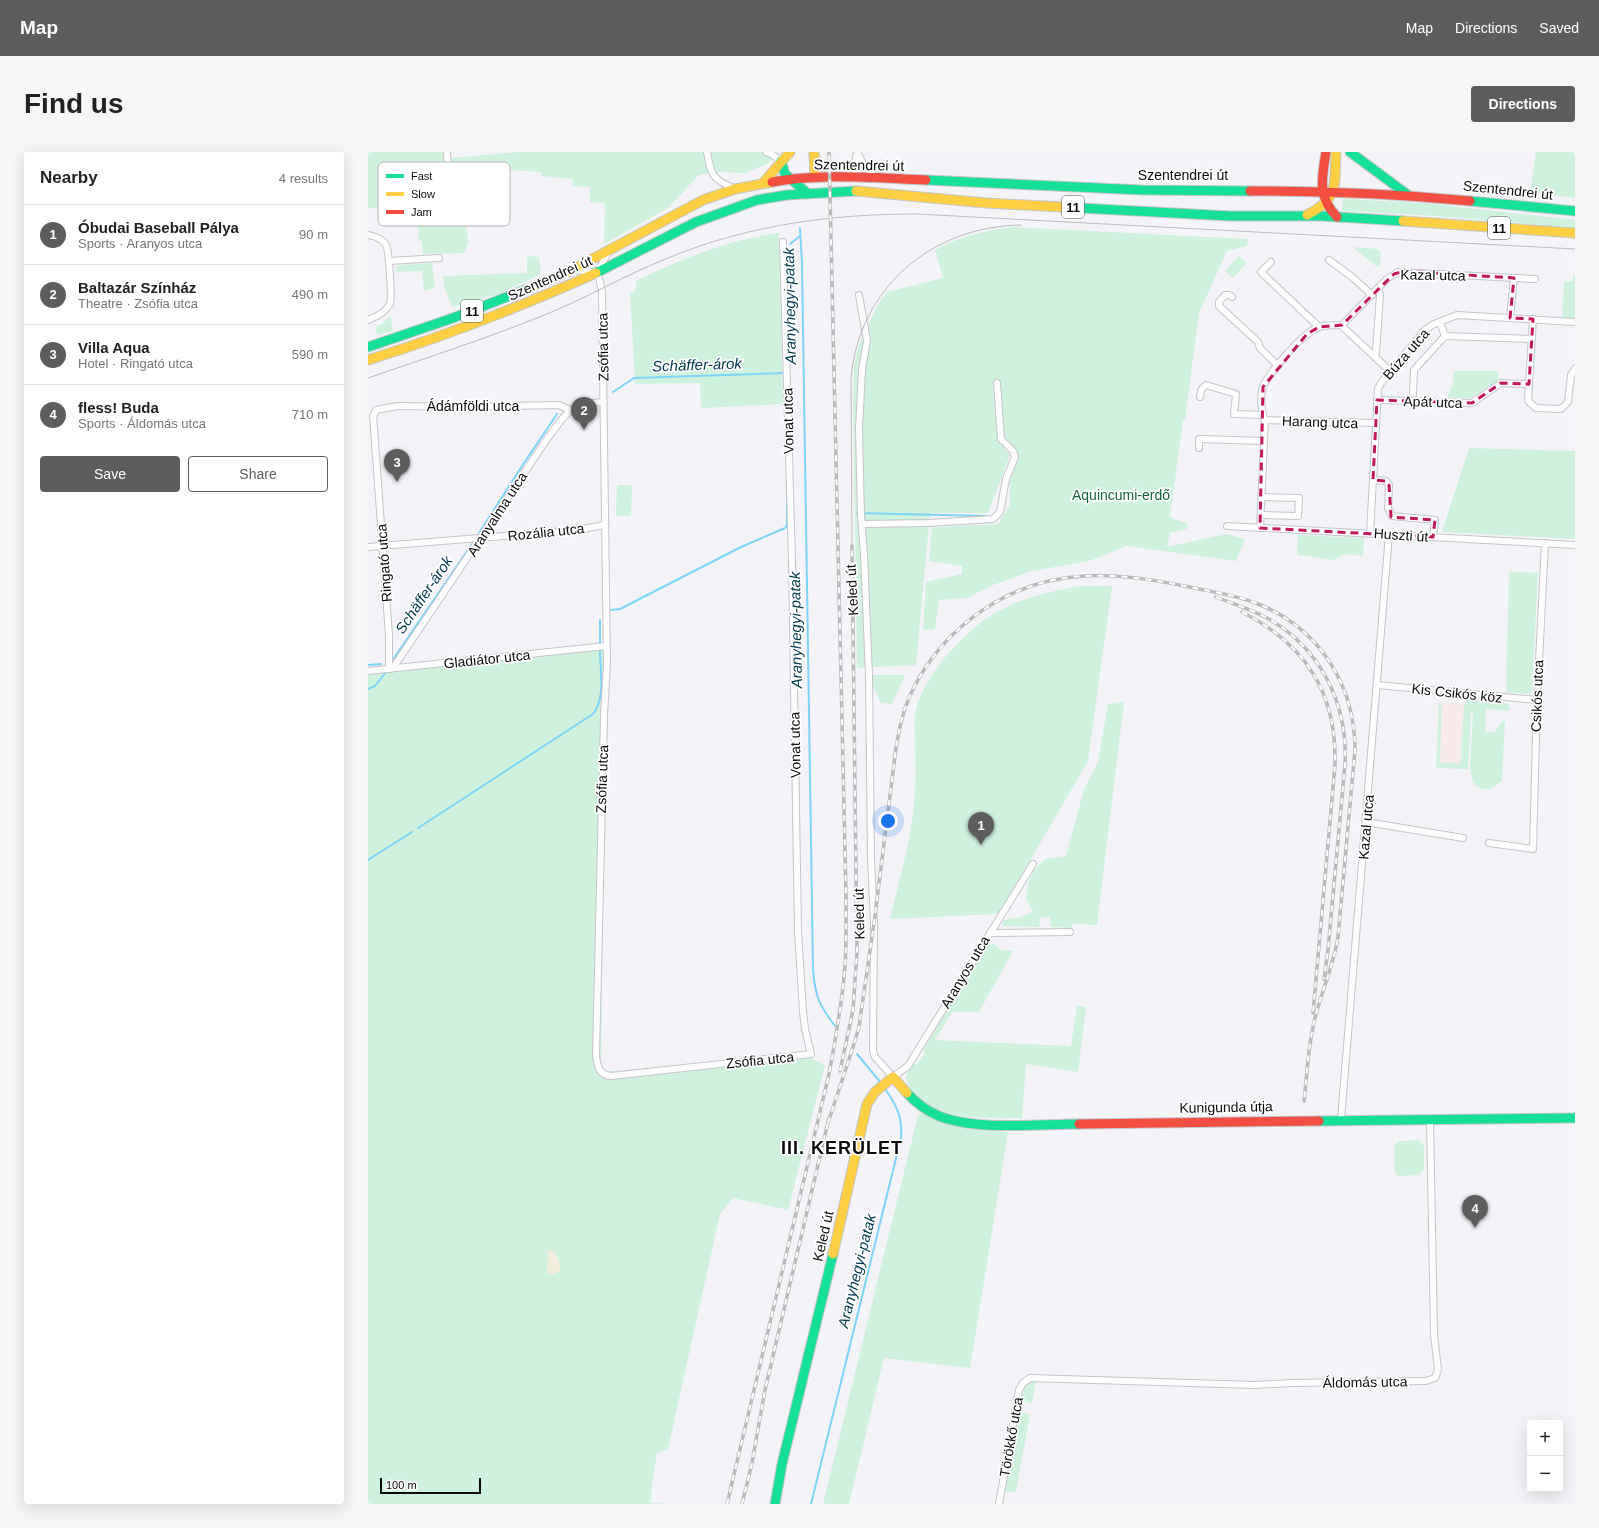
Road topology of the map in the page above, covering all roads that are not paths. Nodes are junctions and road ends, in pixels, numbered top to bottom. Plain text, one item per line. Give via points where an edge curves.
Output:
1 (707, 152) edge
2 (766, 152) edge
3 (790, 152) edge
4 (814, 152) edge
5 (857, 152) edge
6 (1326, 152) edge
7 (1336, 152) edge
8 (1350, 152) edge
9 (781, 161) junction
10 (855, 177) junction
11 (790, 178) junction
12 (815, 178) junction
13 (877, 178) junction
14 (763, 183) junction
15 (735, 189) junction
16 (1322, 190) junction
17 (1334, 191) junction
18 (808, 194) junction
19 (1408, 195) junction
20 (1326, 204) junction
21 (1575, 211) edge
22 (1307, 215) junction
23 (1337, 217) junction
24 (1575, 233) edge
25 (368, 235) edge
26 (783, 242) dead end
27 (608, 252) junction
28 (439, 258) dead end
29 (1329, 260) dead end
30 (389, 261) junction
31 (1271, 262) dead end
32 (574, 270) junction
33 (598, 272) junction
34 (1514, 278) junction
35 (1535, 279) dead end
36 (1378, 289) junction
37 (859, 295) dead end
38 (1372, 295) junction
39 (1232, 297) dead end
40 (1510, 318) junction
41 (368, 320) edge
42 (1533, 320) junction
43 (1440, 322) junction
44 (1575, 322) edge
45 (1342, 325) junction
46 (1319, 327) junction
47 (1445, 336) junction
48 (1531, 339) junction
49 (368, 348) edge
50 (1374, 357) junction
51 (368, 360) edge
52 (1278, 366) junction
53 (1575, 369) edge
54 (1391, 372) junction
55 (997, 383) dead end
56 (1529, 384) junction
57 (1413, 394) dead end
58 (1200, 397) dead end
59 (1377, 400) junction
60 (603, 402) junction
61 (376, 410) joint
62 (570, 410) junction
63 (1263, 417) junction
64 (1376, 423) junction
65 (1264, 441) junction
66 (1199, 448) dead end
67 (1373, 480) junction
68 (1262, 497) junction
69 (1261, 514) junction
70 (862, 524) junction
71 (605, 525) junction
72 (1227, 526) dead end
73 (1260, 528) junction
74 (1370, 533) junction
75 (1389, 534) junction
76 (1433, 537) junction
77 (482, 538) junction
78 (1545, 543) junction
79 (1575, 545) edge
80 (382, 546) junction
81 (368, 547) edge
82 (606, 646) junction
83 (391, 668) junction
84 (368, 671) edge
85 (1377, 684) junction
86 (1537, 700) junction
87 (1366, 822) junction
88 (1462, 838) dead end
89 (1488, 843) dead end
90 (1033, 864) dead end
91 (1070, 932) dead end
92 (990, 933) junction
93 (811, 1054) joint
94 (890, 1079) junction
95 (1575, 1118) edge
96 (1342, 1119) junction
97 (1430, 1119) junction
98 (1034, 1378) joint
99 (775, 1504) edge
100 (999, 1504) edge

1 - 15 street via 710,169 715,178
2 - 9 street
3 - 9 main road
4 - 12 main road
5 - 10 street
5 - 13 street via 864,166
6 - 16 main road
7 - 17 main road
8 - 19 main road
9 - 11 main road
9 - 14 main road
10 - 12 main road, Szentendrei út / 11
10 - 13 main road, Szentendrei út / 11
11 - 12 main road, Szentendrei út / 11
11 - 14 main road, Szentendrei út / 11
11 - 18 main road, Szentendrei út
13 - 16 main road, Szentendrei út / 11 via 1143,190
14 - 15 main road, Szentendrei út / 11
15 - 27 main road, Szentendrei út / 11 via 703,200
16 - 17 main road, Szentendrei út / 11
16 - 20 main road
17 - 19 main road, Szentendrei út / 11
17 - 20 main road
18 - 22 main road, Szentendrei út / 11 via 852,191 986,203 1230,216
18 - 33 main road, Szentendrei út / 11 via 764,199 729,209 696,222
19 - 21 main road, Szentendrei út / 11
20 - 22 main road
20 - 23 main road
22 - 23 main road, Szentendrei út / 11
23 - 24 main road, Szentendrei út / 11
25 - 30 street via 376,236 387,245
26 - 93 street, Vonat utca via 798,931 803,1016
27 - 32 main road, Szentendrei út / 11
27 - 33 street
28 - 30 street
29 - 38 street
30 - 41 street via 390,303 382,313
31 - 46 street via 1261,272
32 - 33 street
32 - 49 main road, Szentendrei út / 11 via 453,318
33 - 51 main road, Szentendrei út / 11 via 475,324
33 - 60 street, Zsófia utca via 602,292
34 - 35 street, Kazal utca
34 - 36 street, Kazal utca via 1404,271 1394,274
34 - 40 street
36 - 38 street, Kazal utca
36 - 50 street via 1380,294
37 - 70 street, Keled út via 867,341 860,401
38 - 45 street, Kazal utca
39 - 52 street via 1226,295 1219,302 1219,306 1258,342 1260,348
40 - 42 street, Búza utca
40 - 43 street, Búza utca via 1464,315
42 - 44 street, Búza utca
42 - 48 street
43 - 47 street
43 - 54 street, Búza utca via 1425,330
45 - 46 street
45 - 50 street
46 - 52 street via 1307,334
47 - 48 street
47 - 57 street via 1414,370
48 - 56 street
50 - 54 street
52 - 63 street via 1263,387
53 - 56 street via 1570,375 1568,402 1561,409 1536,408 1528,401
54 - 59 street, Búza utca via 1379,386
55 - 70 street via 1001,439 1013,451 1015,457 1006,479 1000,512 993,519
56 - 59 street, Apát utca via 1501,383 1472,403
58 - 63 street, Harang utca via 1201,390 1206,385 1236,394 1234,414
59 - 64 street, Búza utca
60 - 62 street via 582,404
60 - 71 street, Zsófia utca
61 - 62 street, Ádámföldi utca via 398,406 559,406
61 - 80 street, Ringató utca via 374,423
62 - 77 street, Aranyalma utca via 546,439
63 - 64 street, Harang utca
63 - 65 street
64 - 67 street, Búza utca
65 - 66 street via 1198,439
65 - 68 street
67 - 74 street, Búza utca
67 - 76 street via 1386,481 1389,485 1388,508 1392,516 1435,520
68 - 69 street
68 - 69 street via 1299,498 1298,516
69 - 73 street
70 - 94 street, Keled út via 869,669 874,923 873,1052
71 - 77 street, Rozália utca via 577,530
71 - 82 street, Zsófia utca
72 - 73 street, Huszti út
73 - 74 street, Huszti út
74 - 75 street, Huszti út
75 - 76 street, Huszti út
75 - 85 street, Kazal utca
76 - 78 street, Huszti út
77 - 80 street, Rozália utca
77 - 83 street, Aranyalma utca
78 - 79 street, Huszti út
78 - 86 street, Csikós utca
80 - 81 street, Rozália utca
80 - 83 street, Ringató utca
82 - 83 street, Gladiátor utca
82 - 93 street, Zsófia utca via 598,938 598,1067 605,1075 611,1076
83 - 84 street, Gladiátor utca
85 - 86 street, Kis Csikós köz
85 - 87 street, Kazal utca
86 - 89 street, Csikós utca via 1532,849
87 - 88 street
87 - 96 street, Kazal utca
90 - 92 street, Aranyos utca
91 - 92 street
92 - 94 street, Aranyos utca via 908,1066
94 - 96 main road, Kunigunda útja via 930,1112 944,1118 974,1123
94 - 99 main road, Keled út via 875,1091 867,1104 782,1464
95 - 97 main road, Kunigunda útja
96 - 97 main road, Kunigunda útja
97 - 98 street, Áldomás utca via 1434,1334 1438,1370 1434,1378 1426,1381 1255,1385
98 - 100 street, Törökkő utca via 1026,1380 1019,1390

